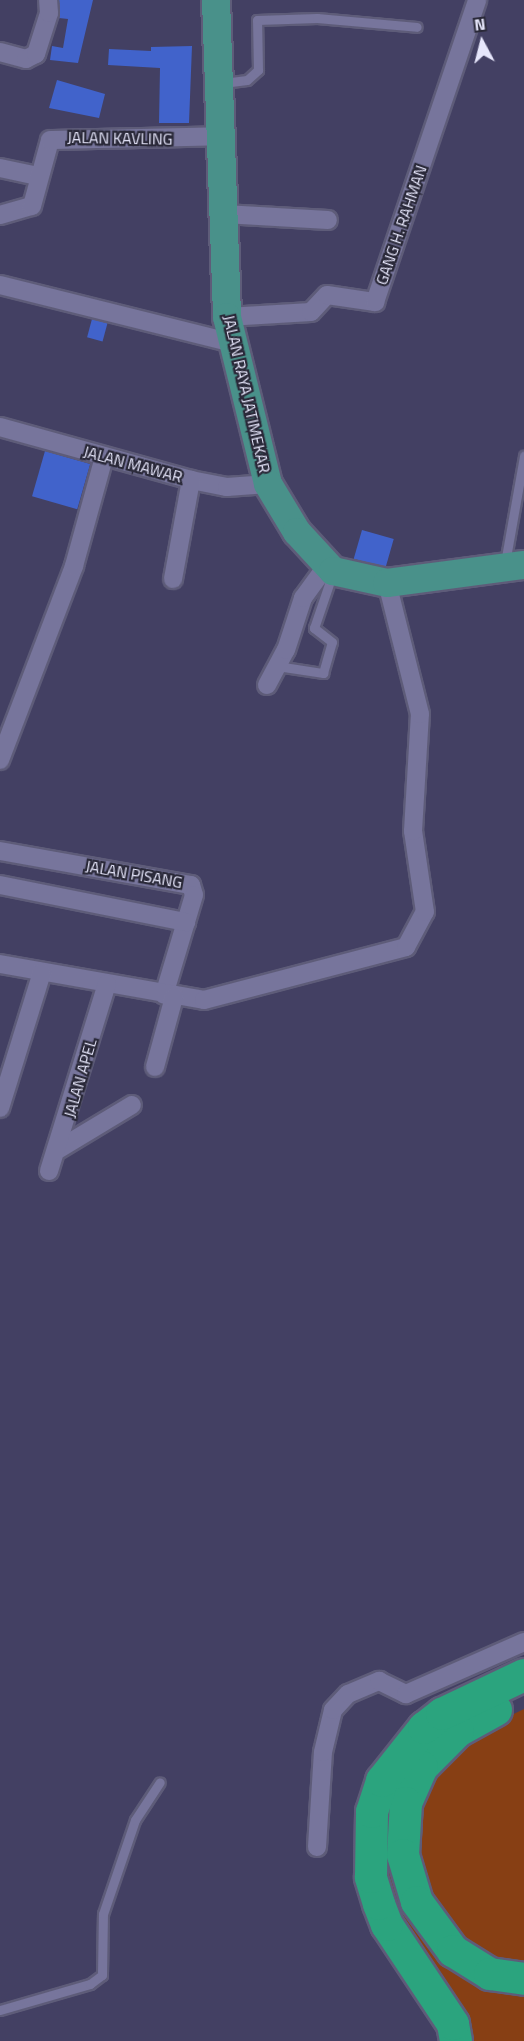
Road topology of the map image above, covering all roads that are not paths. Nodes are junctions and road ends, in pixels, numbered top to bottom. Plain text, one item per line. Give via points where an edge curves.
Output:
1 (48, 0) edge
2 (216, 0) edge
3 (477, 0) edge
4 (417, 27) dead end
5 (0, 52) edge
6 (221, 83) junction
7 (222, 136) junction
8 (0, 168) edge
9 (38, 176) junction
10 (224, 214) junction
11 (0, 215) edge
12 (328, 220) dead end
13 (0, 285) edge
14 (230, 330) junction
15 (0, 427) edge
16 (524, 456) edge
17 (104, 458) junction
18 (191, 480) junction
19 (268, 484) junction
20 (514, 565) edge
21 (330, 569) junction
22 (173, 579) dead end
23 (387, 583) junction
24 (277, 666) junction
25 (267, 685) dead end
26 (2, 748) edge
27 (0, 851) edge
28 (0, 885) edge
29 (186, 922) junction
30 (0, 964) edge
31 (42, 972) junction
32 (107, 984) junction
33 (169, 996) junction
34 (155, 1067) dead end
35 (132, 1105) dead end
36 (0, 1108) edge
37 (59, 1149) junction
38 (50, 1171) dead end
39 (524, 1642) edge
40 (524, 1675) edge
41 (524, 1696) edge
42 (160, 1782) dead end
43 (317, 1847) dead end
44 (524, 1979) edge
45 (0, 2010) edge
46 (456, 2041) edge

1 - 5 street via 49,13 36,54 26,59
2 - 6 main road, JALAN RAYA JATIMEKAR
3 - 14 street, GANG H. RAHMAN via 375,302 327,295 311,312
4 - 6 lane via 318,18 257,20 258,70 247,80
6 - 7 main road, JALAN RAYA JATIMEKAR
7 - 9 street, JALAN KAVLING via 50,140
7 - 10 main road, JALAN RAYA JATIMEKAR
8 - 9 street
9 - 11 street, JALAN KAVLING via 28,210
10 - 12 street
10 - 14 main road, JALAN RAYA JATIMEKAR
13 - 14 street
14 - 19 main road, JALAN RAYA JATIMEKAR
15 - 17 street, JALAN MAWAR
16 - 20 lane
17 - 18 street, JALAN MAWAR
17 - 26 street via 74,566
18 - 19 street, JALAN MAWAR via 227,487
18 - 22 street
19 - 21 main road, JALAN RAYA JATIMEKAR via 297,532
20 - 23 main road
21 - 23 main road
21 - 24 street via 303,598
21 - 24 lane via 314,628 332,642 323,673
23 - 33 street via 420,714 413,831 423,896 422,924 406,947 393,954 237,995 204,1000
24 - 25 street
27 - 29 street, JALAN PISANG via 184,881 191,885 194,895
28 - 29 street
29 - 33 street, JALAN PISANG
30 - 31 street
31 - 32 street
31 - 36 street
32 - 33 street
32 - 37 street, JALAN APEL
33 - 34 street, JALAN PISANG
35 - 37 street
37 - 38 street, JALAN APEL
39 - 43 street via 406,1694 379,1681 348,1694 333,1710 324,1752
40 - 46 highway via 442,1714 424,1728 382,1781 372,1812 371,1876 379,1904 387,1925 453,2024
41 - 44 highway via 458,1731 433,1753 413,1782 402,1836 411,1885 437,1933 477,1967
42 - 45 lane via 135,1820 103,1914 102,1975 90,1984

